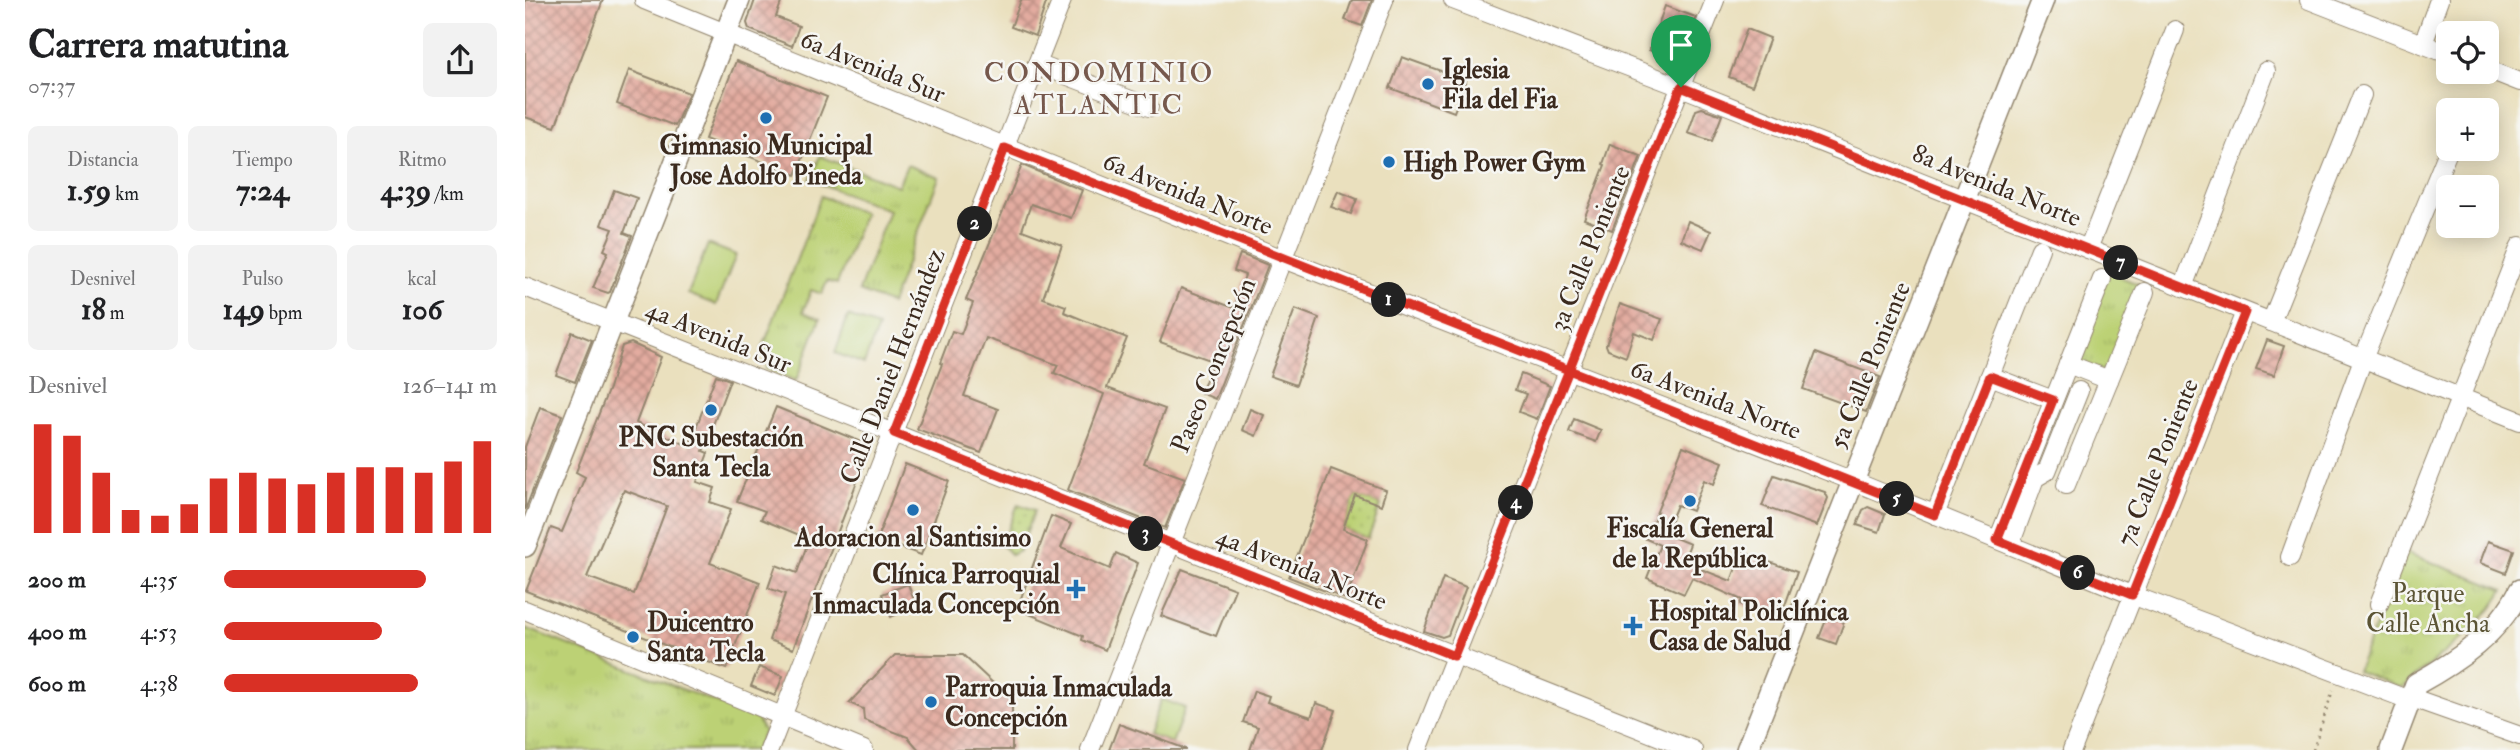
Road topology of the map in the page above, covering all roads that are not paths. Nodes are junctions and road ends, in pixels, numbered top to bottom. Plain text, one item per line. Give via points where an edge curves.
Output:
1 (644, 0) edge
2 (739, 0) edge
3 (1062, 0) edge
4 (1384, 0) edge
5 (1453, 0) edge
6 (1715, 0) edge
7 (2043, 0) edge
8 (2309, 0) edge
9 (2439, 0) edge
10 (2175, 30) dead end
11 (726, 34) junction
12 (2423, 44) junction
13 (2436, 49) edge
14 (1037, 64) junction
15 (2266, 71) dead end
16 (2499, 74) edge
17 (2520, 82) edge
18 (1681, 87) junction
19 (2362, 95) dead end
20 (1149, 107) dead end
21 (1005, 148) junction
22 (2444, 161) edge
23 (1964, 200) junction
24 (2520, 246) edge
25 (2040, 249) dead end
26 (2088, 249) junction
27 (1283, 259) junction
28 (2102, 279) dead end
29 (525, 287) edge
30 (2183, 287) junction
31 (2145, 292) dead end
32 (2245, 312) junction
33 (613, 322) junction
34 (2271, 322) junction
35 (2363, 359) junction
36 (2068, 364) junction
37 (1569, 370) junction
38 (1990, 376) junction
39 (2109, 380) junction
40 (2079, 391) dead end
41 (2459, 397) junction
42 (2053, 400) junction
43 (2520, 421) edge
44 (894, 433) junction
45 (1853, 481) junction
46 (2066, 485) dead end
47 (1935, 515) junction
48 (2004, 542) junction
49 (1170, 543) junction
50 (525, 547) edge
51 (2290, 557) dead end
52 (2520, 590) edge
53 (2132, 595) junction
54 (2379, 604) dead end
55 (525, 610) edge
56 (1454, 656) junction
57 (2415, 700) junction
58 (782, 717) junction
59 (2520, 736) edge
60 (769, 750) edge
61 (865, 750) edge
62 (1090, 750) edge
63 (1418, 750) edge
64 (1693, 750) edge
65 (1747, 750) edge
66 (2072, 750) edge
67 (2391, 750) edge

1 - 11 street, 6a Avenida Sur
2 - 11 main road
3 - 14 street, Calle Daniel Hernández
4 - 27 street, Paseo Concepción
5 - 18 street, 8a Avenida Norte
6 - 18 street, 3a Calle Poniente
7 - 23 main road, 5a Calle Poniente
8 - 12 street
9 - 12 street
10 - 26 street
11 - 21 street, 6a Avenida Sur
11 - 33 main road
12 - 13 street
14 - 20 street
14 - 21 street, Calle Daniel Hernández
15 - 30 street
16 - 17 street
18 - 23 street, 8a Avenida Norte
18 - 37 street, 3a Calle Poniente
19 - 34 street
21 - 27 street, 6a Avenida Norte
21 - 44 street, Calle Daniel Hernández
22 - 35 street
23 - 26 street, 8a Avenida Norte
23 - 45 main road, 5a Calle Poniente
24 - 41 street
25 - 38 street
26 - 30 street, 8a Avenida Norte
27 - 37 street, 6a Avenida Norte
27 - 49 street, Paseo Concepción
28 - 36 street
29 - 33 street, 4a Avenida Sur
30 - 32 street, 8a Avenida Norte
31 - 39 street
32 - 34 street, 8a Avenida Norte
32 - 53 street, 7a Calle Poniente
33 - 44 street, 4a Avenida Sur
33 - 50 main road
34 - 35 street, 8a Avenida Norte
35 - 41 street, 8a Avenida Norte
35 - 51 street
36 - 39 street
36 - 42 street
37 - 45 street, 6a Avenida Norte
37 - 56 street, 3a Calle Poniente
38 - 42 street
38 - 47 street
39 - 46 street
40 - 48 street via 2047,471 2035,478
41 - 43 street, 8a Avenida Norte
41 - 54 street
42 - 48 street
44 - 49 street, 4a Avenida Norte
44 - 58 street, Calle Daniel Hernández
45 - 47 street, 6a Avenida Norte
45 - 65 main road, 5a Calle Poniente
47 - 48 street, 6a Avenida Norte
48 - 53 street, 6a Avenida Norte
49 - 56 street, 4a Avenida Norte
49 - 62 street, Paseo Concepción
52 - 57 main road via 2499,623 2451,664 2416,684
53 - 57 street, 6a Avenida Norte
53 - 66 street, 7a Calle Poniente
55 - 58 street
56 - 63 street, 3a Calle Poniente
56 - 64 street, 4a Avenida Norte
57 - 59 street, 6a Avenida Norte
57 - 67 main road
58 - 60 street, Calle Daniel Hernández
58 - 61 street

